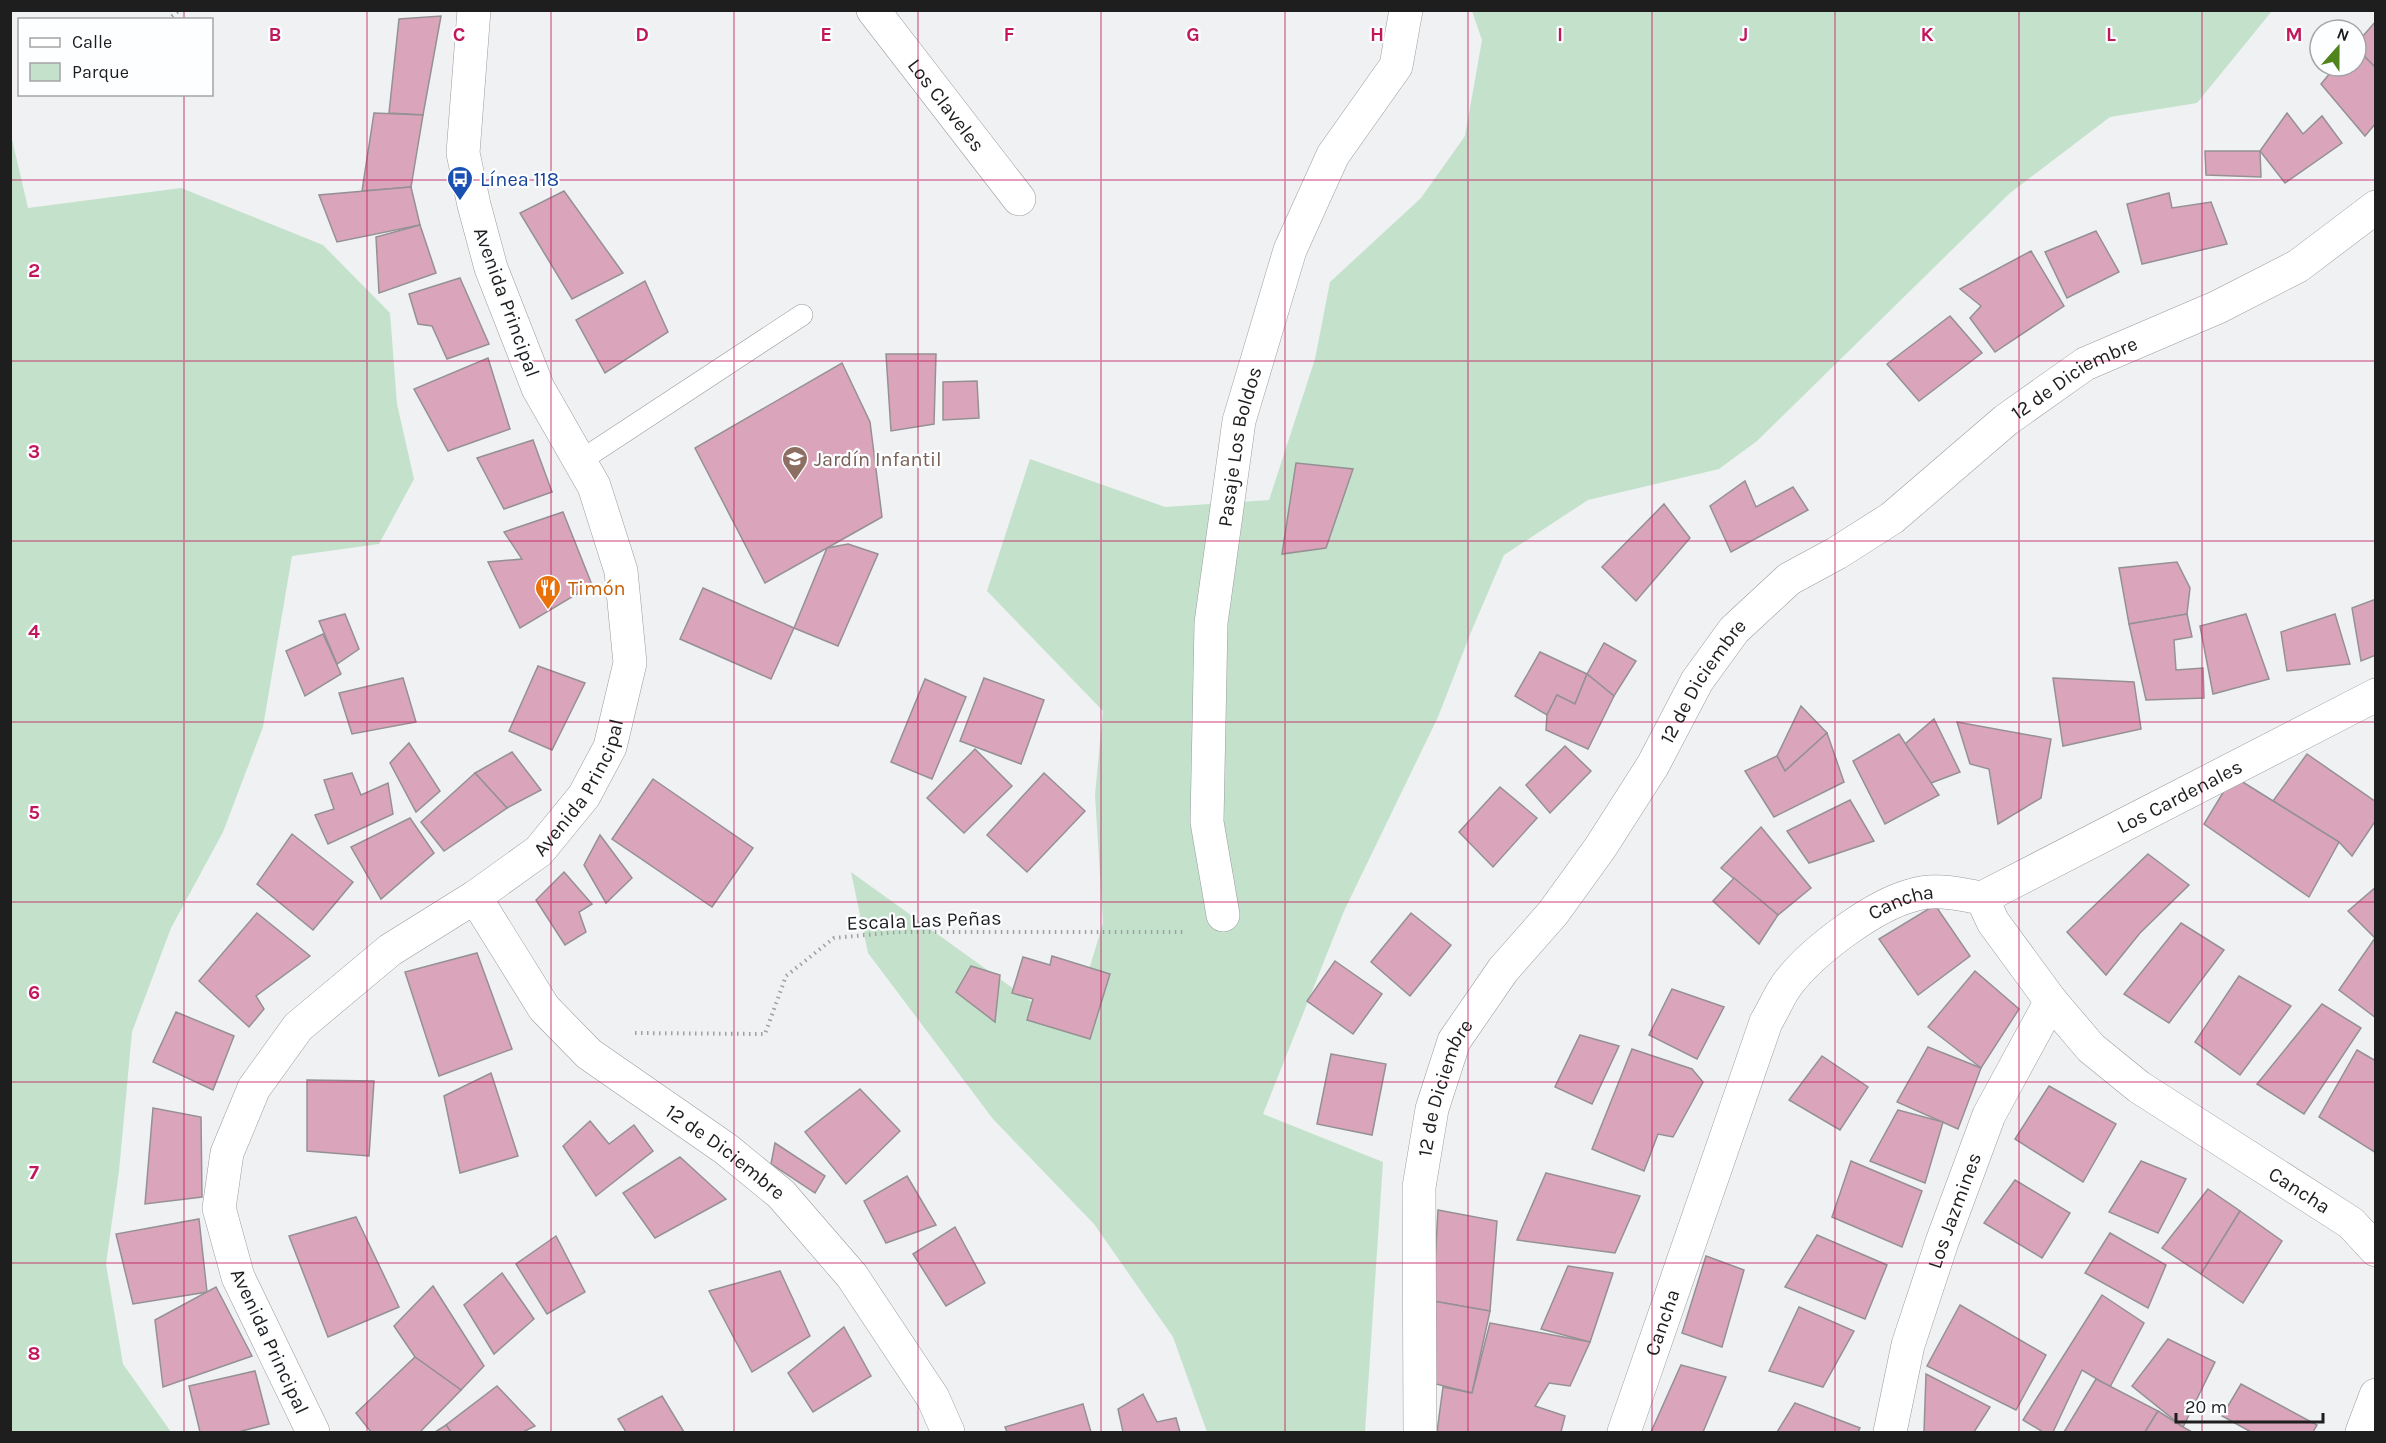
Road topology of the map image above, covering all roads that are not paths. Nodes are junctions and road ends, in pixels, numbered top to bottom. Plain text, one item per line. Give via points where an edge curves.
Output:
1 (474, 10) edge
2 (873, 10) edge
3 (1406, 10) edge
4 (1018, 199) dead end
5 (2376, 207) edge
6 (802, 315) dead end
7 (580, 461) junction
8 (2376, 695) edge
9 (475, 897) junction
10 (1982, 898) junction
11 (1223, 915) road end
12 (2051, 1001) junction
13 (2376, 1250) edge
14 (2376, 1395) edge
15 (313, 1432) edge
16 (948, 1432) edge
17 (1420, 1432) edge
18 (1624, 1432) edge
19 (1890, 1432) edge
20 (2362, 1432) edge

1 - 7 street, Avenida Principal via 463,153 474,205 491,268 538,388
2 - 4 street, Los Claveles
3 - 11 street, Pasaje Los Boldos via 1396,66 1333,155 1290,250 1239,421 1211,623 1207,822
5 - 17 street, 12 de Diciembre via 2298,266 2218,307 2085,364 2006,420 1892,518 1789,579 1734,630 1697,681 1653,765 1600,848 1553,913 1503,970 1454,1041 1432,1109 1419,1187
6 - 7 lane
7 - 9 street, Avenida Principal via 594,486 621,571 630,663 610,747 584,796 539,851
8 - 10 street, Los Cardenales
9 - 15 street, Avenida Principal via 390,950 298,1027 254,1088 226,1153 219,1208 238,1277
9 - 16 street, 12 de Diciembre via 544,1008 589,1054 726,1149 781,1194 852,1276 933,1398
10 - 12 street, Cancha via 1993,922
10 - 18 street, Cancha via 1949,892 1914,894 1882,907 1821,949 1789,982 1766,1022
12 - 13 street, Cancha via 2091,1048 2139,1087 2351,1223
12 - 19 street, Los Jazmines via 1989,1115 1908,1346
14 - 20 street

